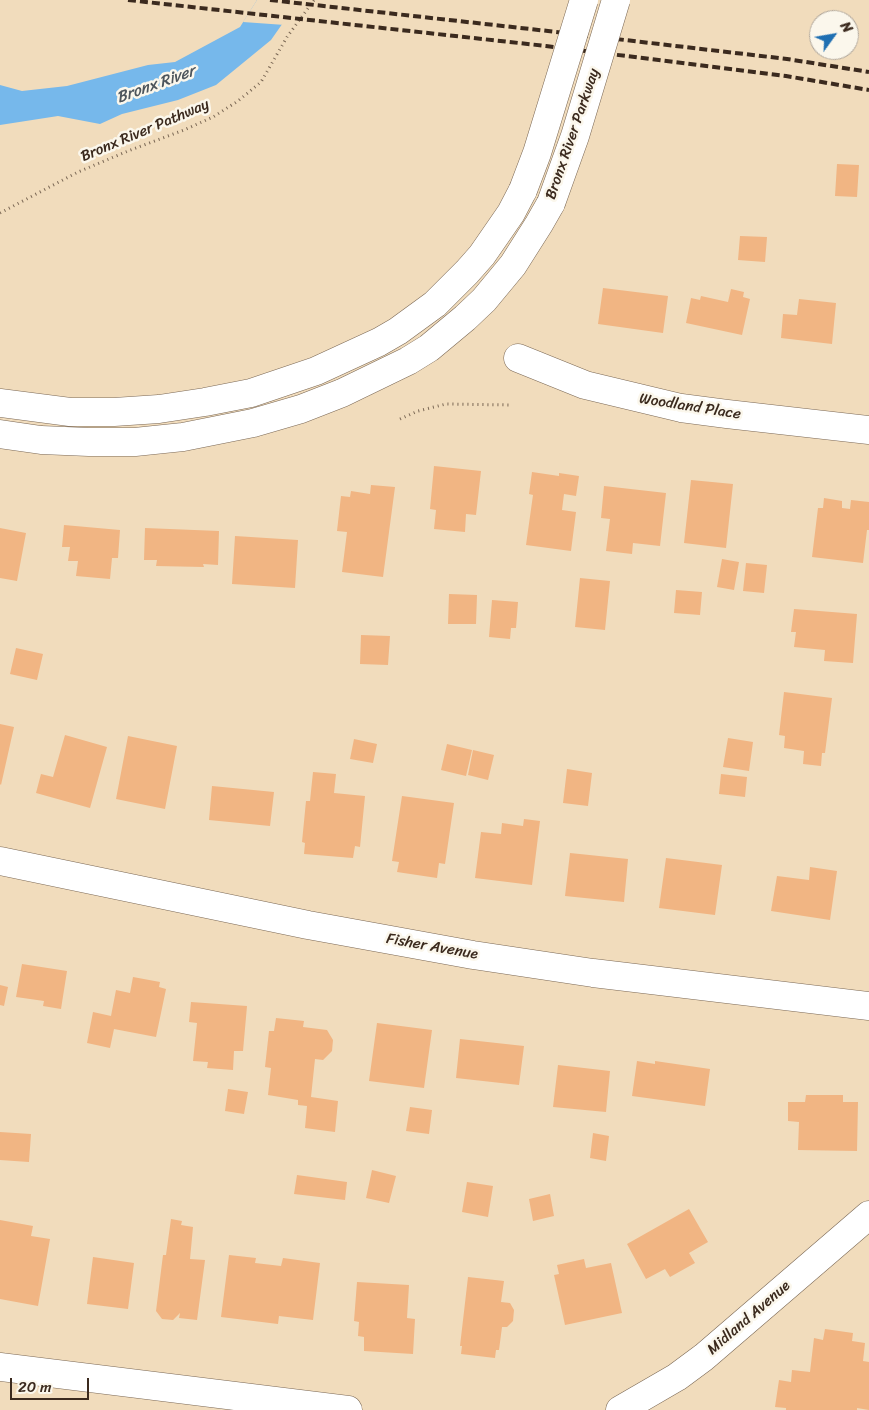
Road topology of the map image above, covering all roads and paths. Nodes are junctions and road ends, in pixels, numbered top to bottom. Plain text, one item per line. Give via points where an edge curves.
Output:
1 (314, 0) edge
2 (584, 0) edge
3 (616, 0) edge
4 (0, 213) edge
5 (518, 358) dead end
6 (0, 404) edge
7 (512, 405) dead end
8 (400, 419) dead end
9 (869, 430) edge
10 (0, 434) edge
11 (0, 861) edge
12 (869, 1006) edge
13 (869, 1215) edge
14 (0, 1366) edge
15 (348, 1410) edge
16 (620, 1410) edge

1 - 4 path, Bronx River Pathway via 287,37 261,82 238,101 184,130 78,172
2 - 6 main road, Bronx River Parkway, bridge via 537,153 523,190 506,221 467,272 435,304 398,331 316,371 251,393 206,402 159,410 114,412 70,412
3 - 10 main road, Bronx River Parkway, bridge via 551,203 513,265 484,300 428,348 342,393 253,423 183,437 134,442 42,440
5 - 9 main road, Woodland Place via 585,385 681,408
7 - 8 path via 446,404
11 - 12 main road, Fisher Avenue via 308,925 473,955 592,973
13 - 16 main road, Midland Avenue via 704,1357 677,1377
14 - 15 main road

